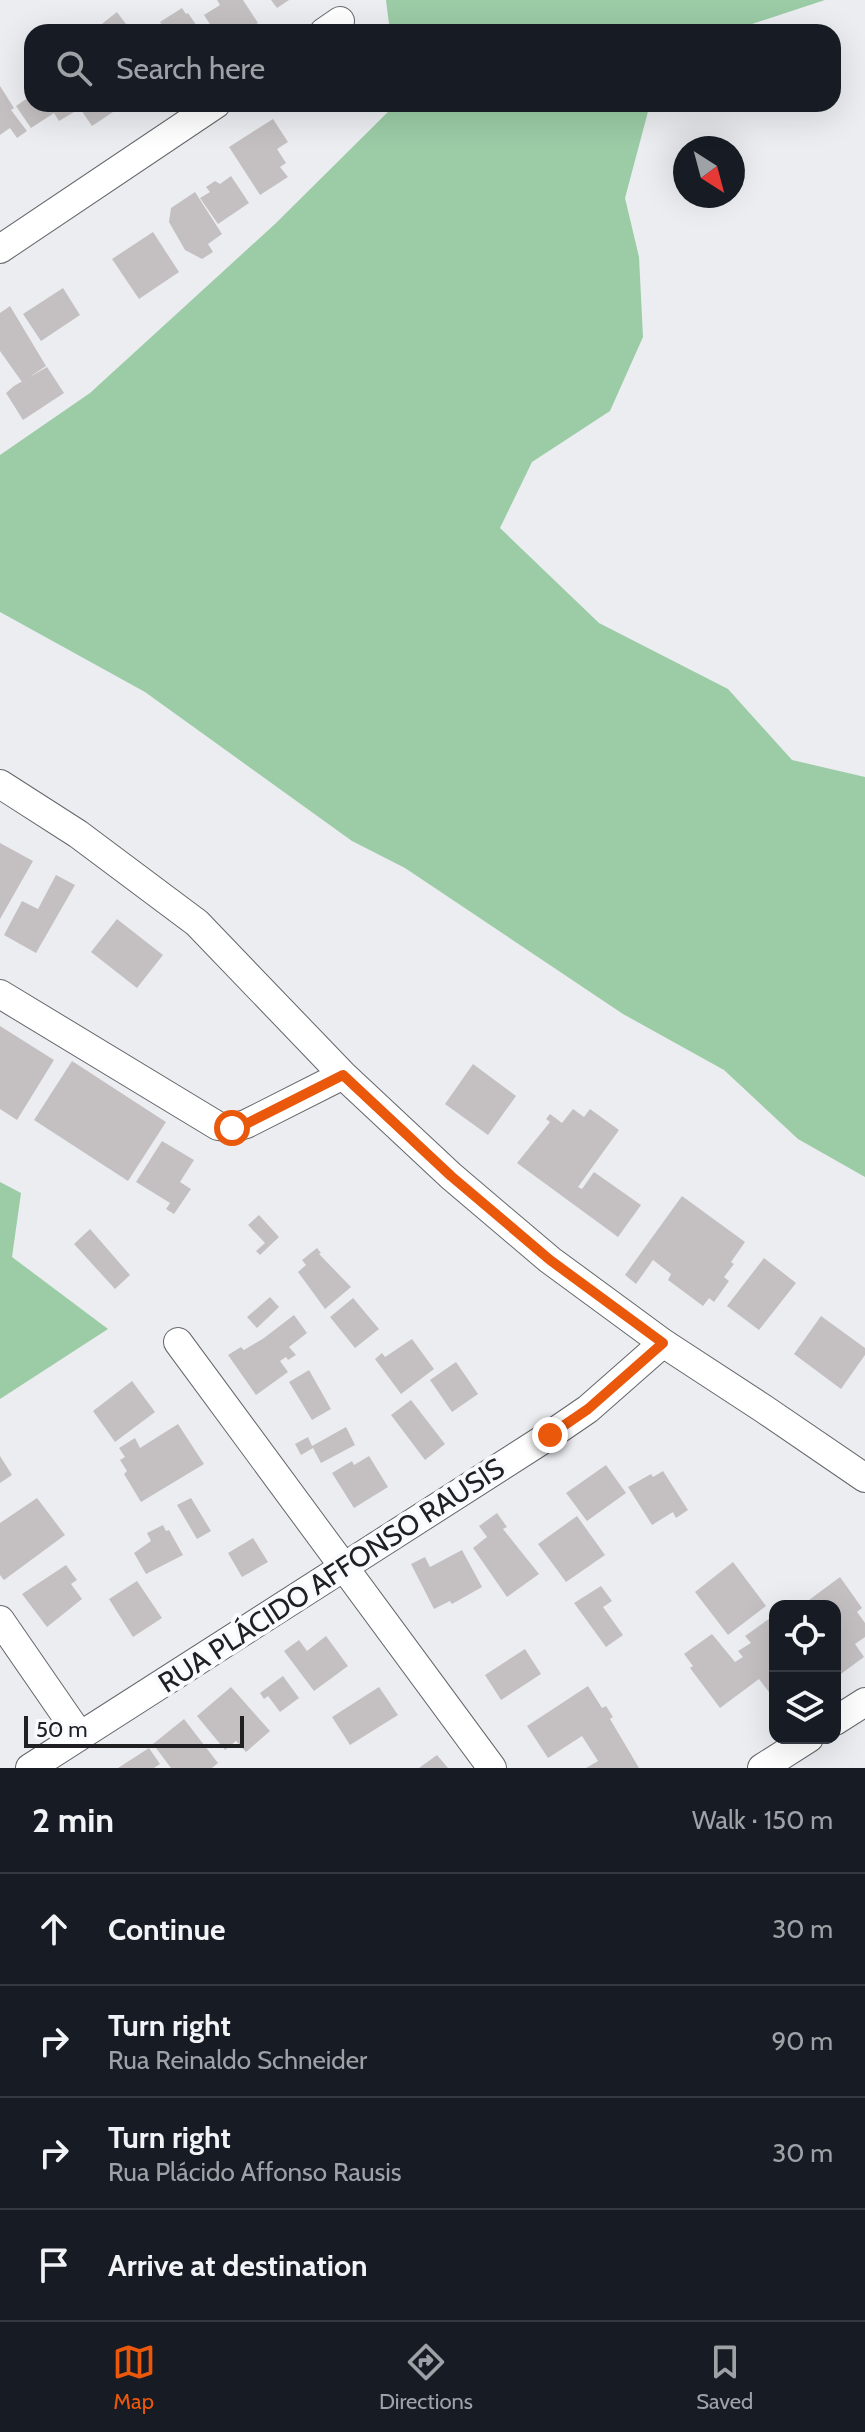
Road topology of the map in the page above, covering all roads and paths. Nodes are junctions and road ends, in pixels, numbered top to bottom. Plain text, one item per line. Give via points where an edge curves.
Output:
1 (204, 112) edge
2 (0, 249) edge
3 (0, 784) edge
4 (0, 994) edge
5 (343, 1075) junction
6 (178, 1342) dead end
7 (663, 1343) junction
8 (865, 1478) edge
9 (344, 1567) junction
10 (0, 1620) edge
11 (865, 1702) edge
12 (841, 1717) edge
13 (80, 1736) junction
14 (800, 1744) edge
15 (30, 1768) edge
16 (492, 1768) edge
17 (762, 1768) edge

1 - 2 street
3 - 5 street via 197,923
4 - 5 street via 218,1126 246,1124
5 - 7 street via 550,1260
6 - 9 street
7 - 8 street
7 - 9 street, RUA PLÁCIDO AFFONSO RAUSIS via 588,1409
9 - 13 street, RUA PLÁCIDO AFFONSO RAUSIS
9 - 16 street
10 - 13 street
11 - 12 street
13 - 15 street, RUA PLÁCIDO AFFONSO RAUSIS
14 - 17 street

